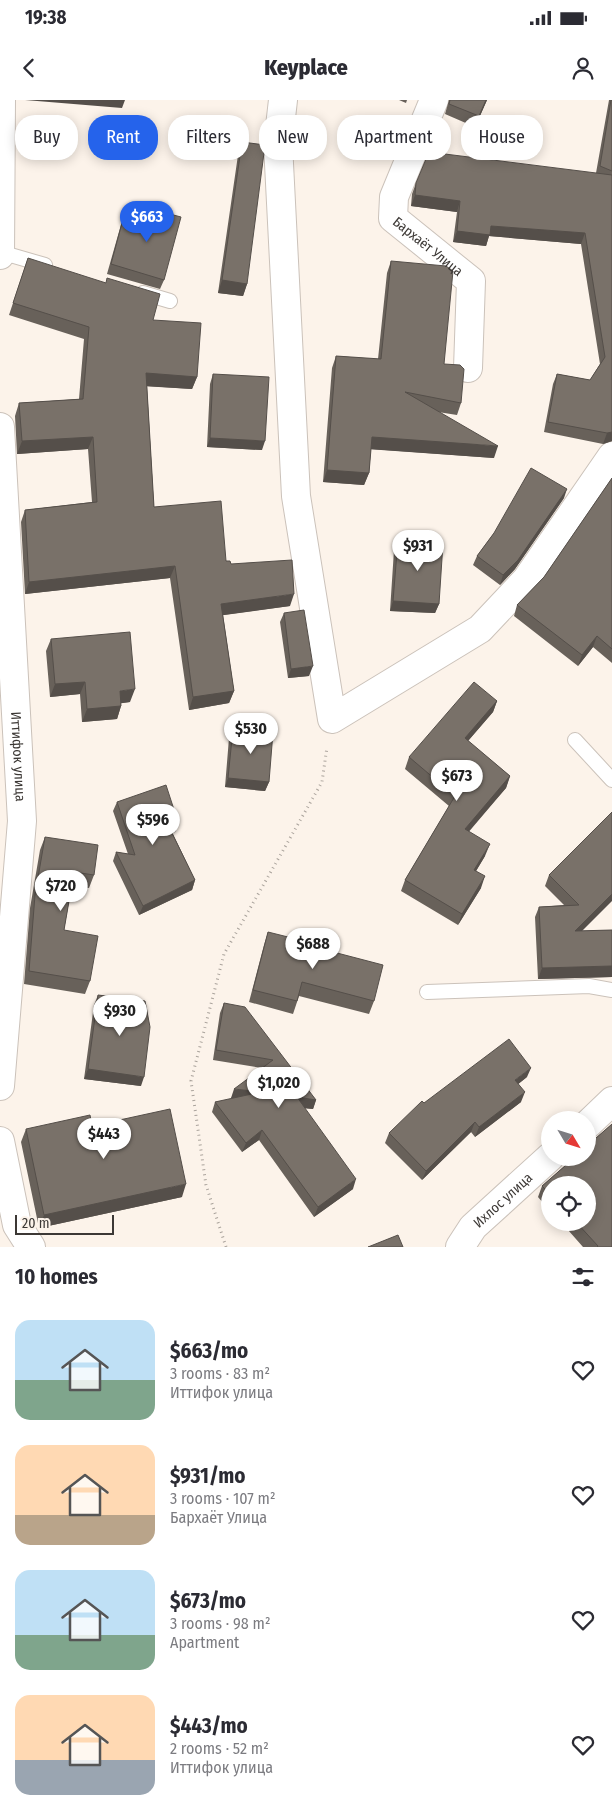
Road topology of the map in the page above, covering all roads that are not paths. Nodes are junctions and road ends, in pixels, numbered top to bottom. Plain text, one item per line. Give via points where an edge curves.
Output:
1 (0, 100) edge
2 (282, 100) edge
3 (434, 100) edge
4 (0, 254) edge
5 (57, 268) edge
6 (132, 290) edge
7 (170, 302) dead end
8 (468, 368) dead end
9 (0, 427) edge
10 (612, 456) edge
11 (6, 612) edge
12 (575, 740) dead end
13 (612, 780) edge
14 (612, 990) edge
15 (427, 992) dead end
16 (0, 1086) edge
17 (612, 1102) edge
18 (596, 1117) edge
19 (0, 1141) edge
20 (541, 1166) edge
21 (31, 1247) edge
22 (460, 1247) edge

1 - 4 street
2 - 10 street via 278,144 296,496 332,719 480,629 527,578
3 - 8 street, Бархаёт Улица via 394,197 393,218 471,281
4 - 5 lane
6 - 7 lane
9 - 11 street, Иттифок улица
11 - 16 street, Иттифок улица via 22,821
12 - 13 lane
14 - 15 lane via 589,986
17 - 18 street
19 - 21 street via 16,1225
20 - 22 street, Ихлос улица via 473,1227

